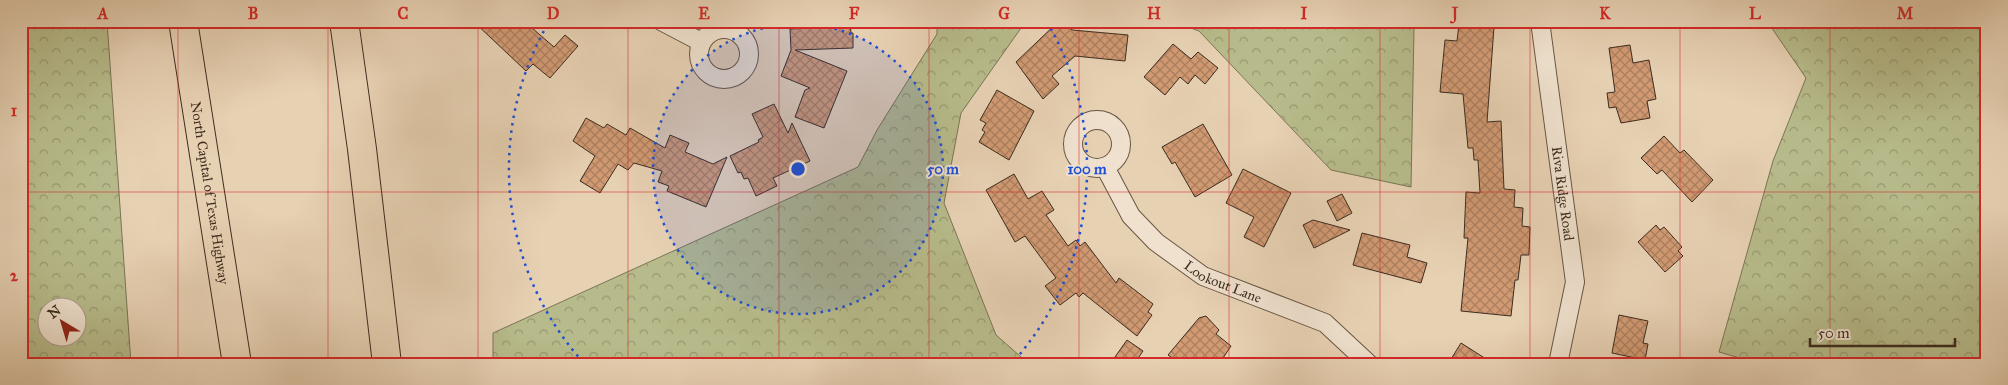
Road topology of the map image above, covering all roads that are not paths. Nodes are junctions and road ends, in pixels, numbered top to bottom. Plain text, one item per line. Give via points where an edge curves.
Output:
1 (183, 21) edge
2 (344, 21) edge
3 (660, 21) edge
4 (1540, 21) edge
5 (701, 42) dead end
6 (1105, 167) dead end
7 (237, 364) edge
8 (387, 364) edge
9 (1369, 364) edge
10 (1558, 364) edge

1 - 7 highway, North Capital of Texas Highway
2 - 8 highway
3 - 5 street
4 - 10 street, Riva Ridge Road via 1575,282
6 - 9 street, Lookout Lane via 1131,216 1156,242 1203,276 1325,323

